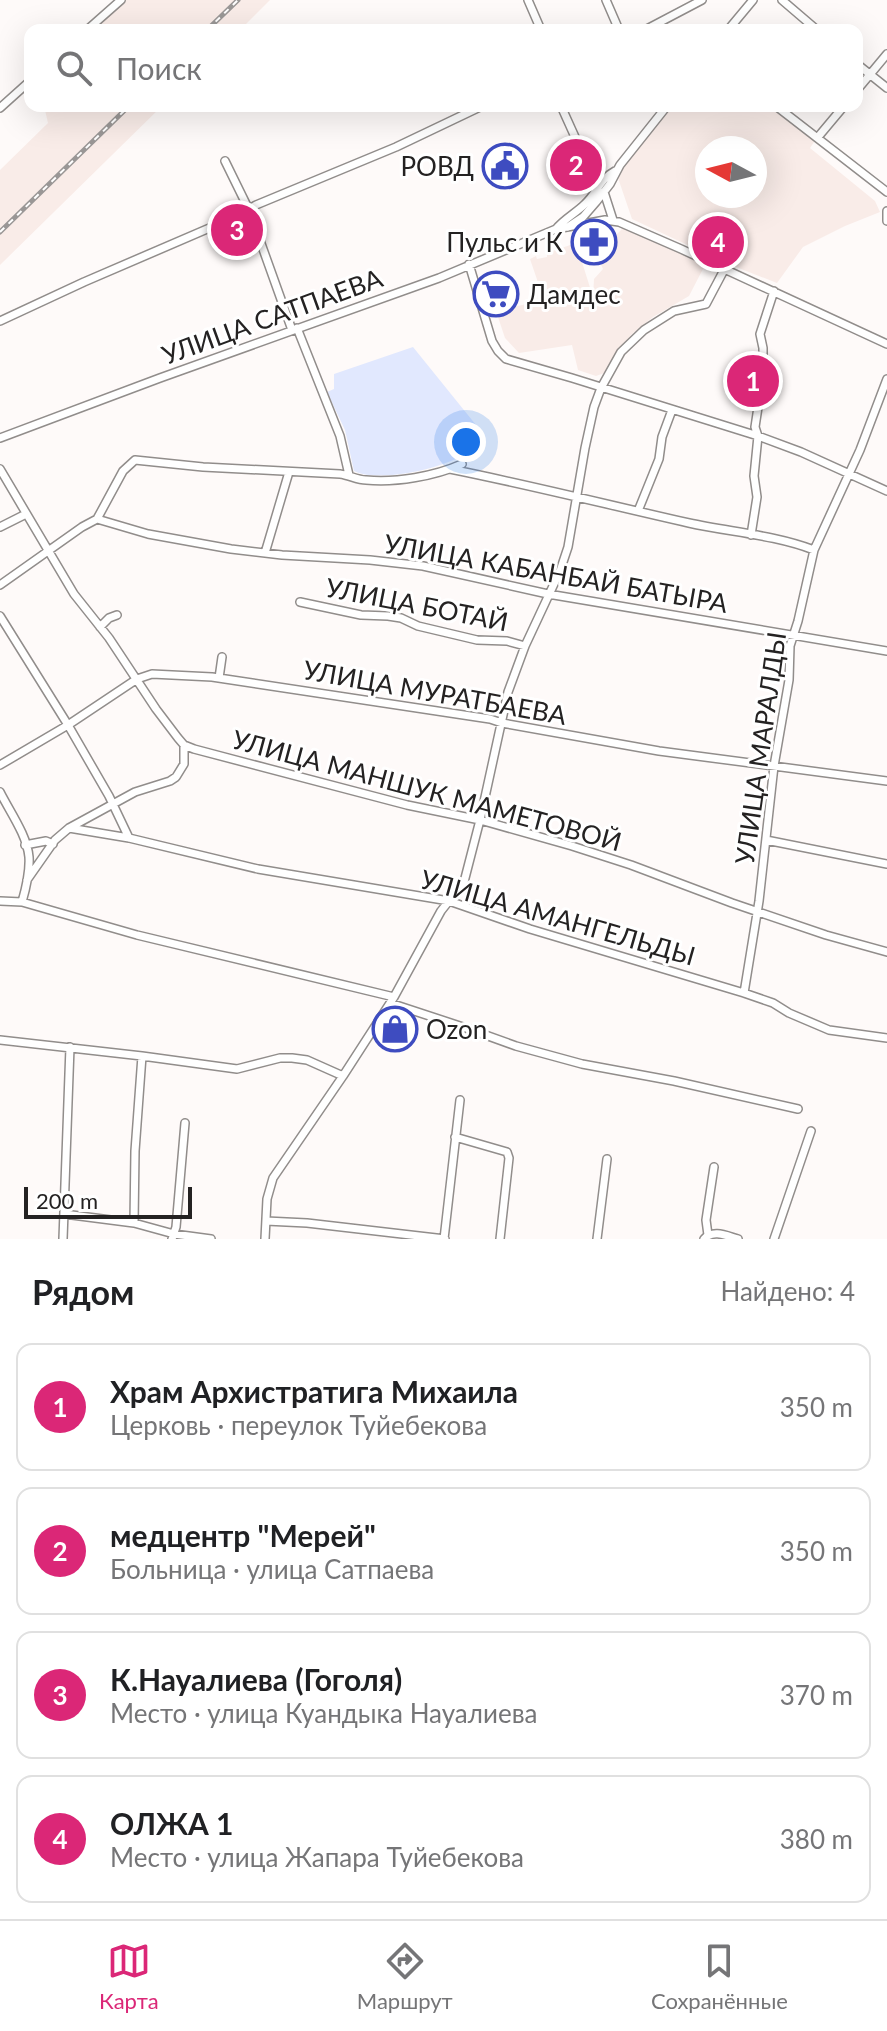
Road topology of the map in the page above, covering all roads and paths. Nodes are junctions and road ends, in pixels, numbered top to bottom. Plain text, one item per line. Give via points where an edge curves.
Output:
1 (121, 0) edge
2 (528, 0) edge
3 (606, 0) edge
4 (702, 0) edge
5 (753, 0) edge
6 (782, 0) edge
7 (94, 24) edge
8 (538, 24) edge
9 (616, 24) edge
10 (656, 24) edge
11 (733, 24) edge
12 (810, 24) edge
13 (887, 54) edge
14 (863, 69) edge
15 (870, 75) junction
16 (863, 83) edge
17 (24, 86) edge
18 (887, 88) edge
19 (0, 108) edge
20 (469, 112) edge
21 (564, 112) edge
22 (662, 112) edge
23 (784, 112) edge
24 (839, 112) edge
25 (818, 137) junction
26 (225, 161) dead end
27 (601, 190) junction
28 (887, 192) edge
29 (249, 210) junction
30 (887, 211) edge
31 (613, 220) junction
32 (887, 221) edge
33 (556, 229) junction
34 (566, 229) junction
35 (469, 264) junction
36 (724, 270) junction
37 (774, 291) junction
38 (0, 321) edge
39 (295, 329) junction
40 (887, 344) edge
41 (887, 379) edge
42 (601, 388) junction
43 (672, 410) junction
44 (758, 436) junction
45 (0, 438) edge
46 (462, 464) dead end
47 (0, 469) edge
48 (450, 469) junction
49 (289, 472) junction
50 (349, 475) junction
51 (849, 475) junction
52 (887, 491) edge
53 (577, 495) junction
54 (638, 511) junction
55 (26, 514) junction
56 (97, 519) junction
57 (0, 527) edge
58 (751, 535) junction
59 (814, 550) junction
60 (48, 552) junction
61 (265, 553) junction
62 (0, 585) edge
63 (548, 594) junction
64 (300, 602) dead end
65 (117, 615) dead end
66 (0, 616) edge
67 (100, 627) junction
68 (793, 635) junction
69 (525, 646) junction
70 (887, 651) edge
71 (222, 657) dead end
72 (219, 678) junction
73 (137, 679) junction
74 (502, 723) junction
75 (68, 725) junction
76 (184, 745) junction
77 (0, 765) edge
78 (774, 766) junction
79 (887, 781) edge
80 (0, 792) edge
81 (112, 804) junction
82 (480, 820) junction
83 (69, 828) junction
84 (129, 838) junction
85 (766, 840) junction
86 (53, 844) junction
87 (25, 845) junction
88 (887, 864) edge
89 (27, 880) junction
90 (0, 901) edge
91 (449, 901) junction
92 (22, 902) junction
93 (757, 911) junction
94 (887, 952) edge
95 (744, 993) junction
96 (392, 1000) junction
97 (887, 1038) edge
98 (0, 1040) edge
99 (70, 1047) junction
100 (142, 1056) junction
101 (343, 1076) junction
102 (460, 1100) dead end
103 (798, 1109) dead end
104 (185, 1123) dead end
105 (811, 1131) dead end
106 (455, 1137) junction
107 (607, 1159) dead end
108 (714, 1167) dead end
109 (64, 1214) junction
110 (266, 1221) junction
111 (134, 1223) junction
112 (173, 1236) edge
113 (706, 1237) edge
114 (63, 1239) edge
115 (211, 1239) edge
116 (265, 1239) edge
117 (444, 1239) edge
118 (500, 1239) edge
119 (597, 1239) edge
120 (738, 1239) edge
121 (774, 1239) edge

1 - 7 street
2 - 8 street
3 - 9 street
4 - 10 street
5 - 11 street
6 - 12 street
13 - 15 street
14 - 15 street
15 - 16 street
15 - 18 street
17 - 19 street
20 - 29 street
21 - 27 street
22 - 27 street, УЛИЦА САТПАЕВА via 605,177
23 - 25 street
24 - 25 street
25 - 28 street
26 - 29 street
27 - 31 street
27 - 33 street, УЛИЦА САТПАЕВА
27 - 34 street, УЛИЦА САТПАЕВА via 583,217
29 - 38 street
29 - 39 street
30 - 32 street
31 - 34 street
31 - 36 street
33 - 34 street, УЛИЦА САТПАЕВА
33 - 35 street, УЛИЦА САТПАЕВА
35 - 39 street, УЛИЦА САТПАЕВА
35 - 42 street via 501,355
36 - 37 street
36 - 42 street via 706,304 674,311 631,342
37 - 40 street
37 - 44 street via 760,334
39 - 45 street, УЛИЦА САТПАЕВА
39 - 50 street via 340,436
41 - 51 street, УЛИЦА МАРАЛДЫ
42 - 43 street
42 - 53 street
43 - 44 street
43 - 54 street
44 - 51 street
44 - 58 street
46 - 48 street
47 - 55 street
48 - 50 street via 395,480
48 - 53 street
49 - 50 street
49 - 56 street via 135,460 123,471
49 - 61 street
51 - 52 street
51 - 59 street, УЛИЦА МАРАЛДЫ
53 - 54 street
53 - 63 street via 564,560
54 - 58 street
55 - 57 street
55 - 60 street
56 - 60 street
56 - 61 street, УЛИЦА КАБАНБАЙ БАТЫРА via 148,534
58 - 59 street
59 - 68 street, УЛИЦА МАРАЛДЫ
60 - 62 street
60 - 67 street
61 - 63 street, УЛИЦА КАБАНБАЙ БАТЫРА via 423,566
63 - 68 street, УЛИЦА КАБАНБАЙ БАТЫРА
63 - 69 street
64 - 69 street, УЛИЦА БОТАЙ
65 - 67 street
66 - 75 street
67 - 73 street
68 - 70 street, УЛИЦА КАБАНБАЙ БАТЫРА
68 - 78 street, УЛИЦА МАРАЛДЫ
69 - 74 street
71 - 72 street
72 - 73 street, УЛИЦА МУРАТБАЕВА via 152,674
72 - 74 street, УЛИЦА МУРАТБАЕВА
73 - 75 street, УЛИЦА МУРАТБАЕВА
73 - 76 street
74 - 78 street, УЛИЦА МУРАТБАЕВА
74 - 82 street
75 - 77 street, УЛИЦА МУРАТБАЕВА
75 - 81 street
76 - 81 street via 184,764 176,777
76 - 82 street, УЛИЦА МАНШУК МАМЕТОВОЙ
78 - 79 street, УЛИЦА МУРАТБАЕВА
78 - 85 street, УЛИЦА МАРАЛДЫ
80 - 87 street
81 - 83 street
81 - 84 street
82 - 91 street via 464,882
82 - 93 street, УЛИЦА МАНШУК МАМЕТОВОЙ via 631,865
83 - 84 street, УЛИЦА АМАНГЕЛЬДЫ
83 - 86 street
84 - 91 street, УЛИЦА АМАНГЕЛЬДЫ via 258,869
85 - 88 street
85 - 93 street, УЛИЦА МАРАЛДЫ
86 - 87 street
86 - 89 street
87 - 89 street
89 - 92 street
90 - 92 street
91 - 95 street, УЛИЦА АМАНГЕЛЬДЫ
91 - 96 street
92 - 96 street
93 - 94 street, УЛИЦА МАНШУК МАМЕТОВОЙ
93 - 95 street, УЛИЦА МАРАЛДЫ
95 - 97 street, УЛИЦА АМАНГЕЛЬДЫ via 829,1030
96 - 101 street
96 - 103 street via 516,1046 582,1064
98 - 99 street
99 - 100 street
99 - 109 street
100 - 101 street via 237,1069 292,1058
100 - 111 street
101 - 110 street via 273,1178
102 - 106 street
104 - 112 street
105 - 121 street
106 - 117 street
106 - 118 street via 507,1152
107 - 119 street
108 - 113 street
109 - 111 street
109 - 114 street
110 - 116 street
110 - 117 street
111 - 112 street
112 - 115 street
113 - 120 street

